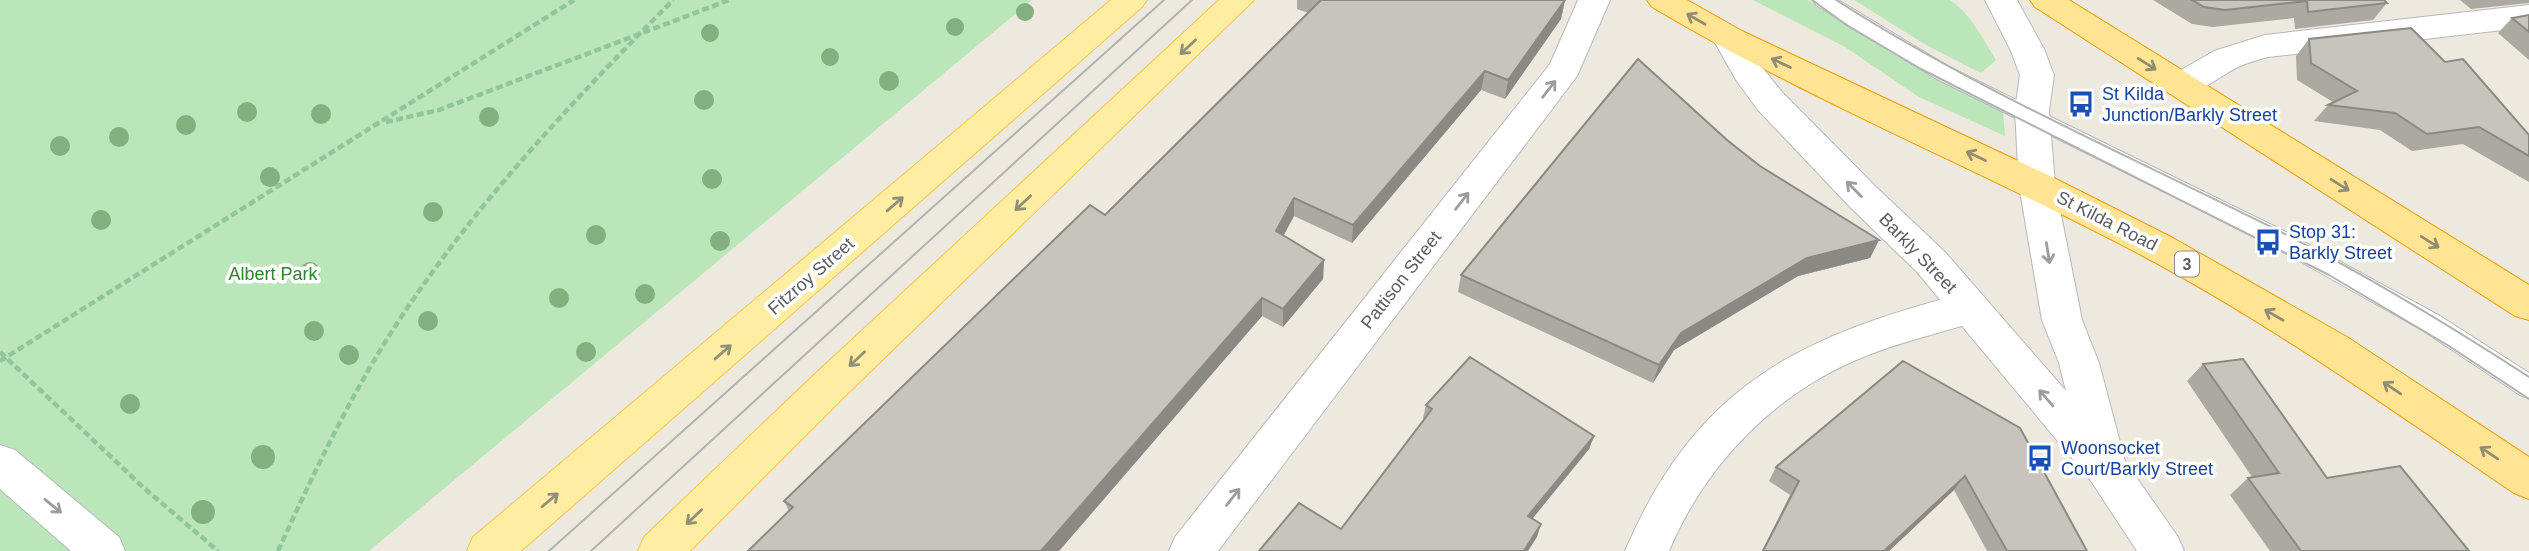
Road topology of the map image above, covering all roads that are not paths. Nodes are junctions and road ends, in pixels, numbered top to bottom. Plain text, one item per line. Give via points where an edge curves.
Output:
1 (1131, 0) edge
2 (1238, 0) edge
3 (1594, 0) edge
4 (1662, 0) edge
5 (1823, 0) edge
6 (2001, 0) edge
7 (2046, 0) edge
8 (2514, 11) edge
9 (1730, 39) junction
10 (2181, 85) junction
11 (2033, 117) junction
12 (2038, 185) junction
13 (2529, 305) edge
14 (1970, 308) junction
15 (2529, 387) edge
16 (0, 463) edge
17 (2106, 468) junction
18 (2529, 481) edge
19 (103, 551) edge
20 (489, 551) edge
21 (660, 551) edge
22 (1191, 551) edge
23 (1647, 551) edge
24 (2162, 551) edge

20 -> 1 main road, Fitzroy Street
2 -> 21 main road
22 -> 3 street, Pattison Street via 1565,68
9 -> 4 highway, St Kilda Road / 3
5 - 11 lane via 1942,73
6 - 11 street, Barkly Street via 2037,75
7 -> 10 highway
8 - 10 street via 2265,46 2232,56
12 -> 9 highway, St Kilda Road / 3
14 -> 9 street, Barkly Street via 1931,262 1770,101
10 -> 13 highway
11 - 12 street, Barkly Street
11 - 15 lane via 2284,242 2431,323
12 -> 17 street, Barkly Street via 2058,306 2079,363
18 -> 12 highway, St Kilda Road / 3 via 2333,349 2160,248
17 -> 14 street, Barkly Street
14 - 23 street via 1842,348 1795,371 1754,399 1715,438 1680,487
16 -> 19 street
17 - 24 street, Barkly Street

